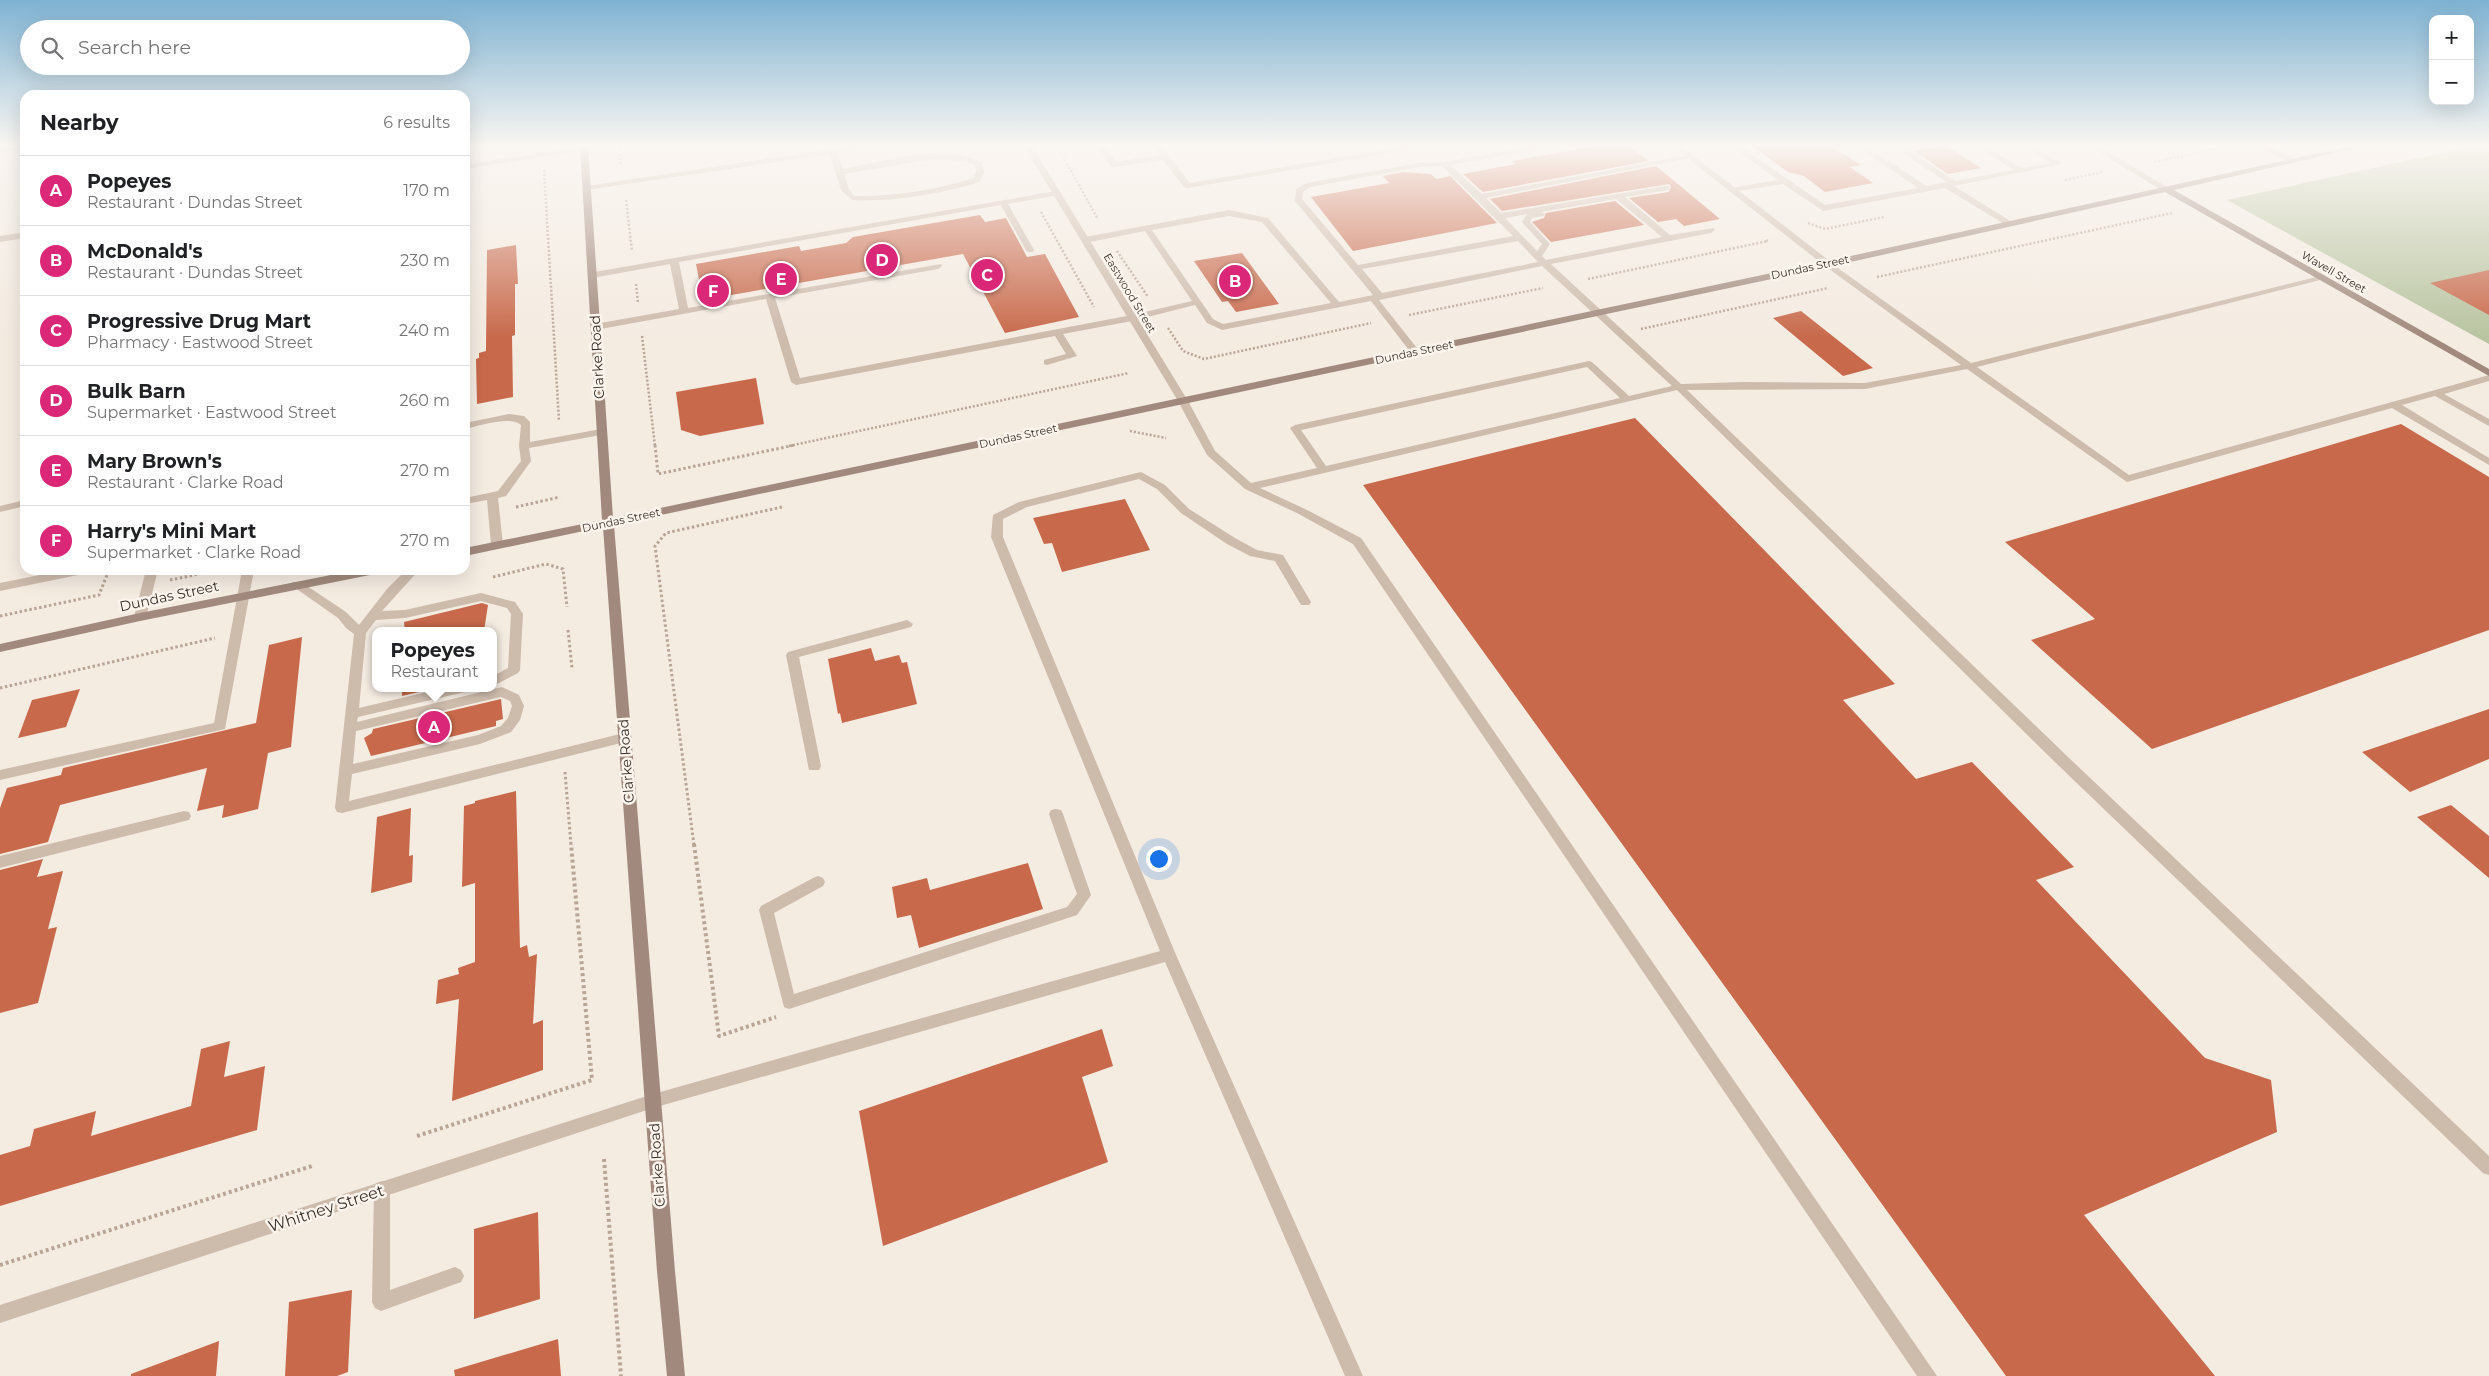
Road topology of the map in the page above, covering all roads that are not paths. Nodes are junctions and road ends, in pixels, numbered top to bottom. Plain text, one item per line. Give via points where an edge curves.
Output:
1 (588, 210) edge
2 (957, 210) edge
3 (1008, 210) edge
4 (1067, 210) edge
5 (1307, 210) edge
6 (1494, 210) edge
7 (1534, 210) edge
8 (1567, 210) edge
9 (1635, 210) edge
10 (1760, 210) edge
11 (1989, 210) edge
12 (2073, 210) edge
13 (2204, 210) edge
14 (1500, 216) junction
15 (2009, 224) junction
16 (1147, 228) junction
17 (1711, 230) dead end
18 (20, 236) edge
19 (1518, 238) junction
20 (1668, 238) junction
21 (0, 239) edge
22 (1085, 240) junction
23 (1030, 250) dead end
24 (1541, 260) junction
25 (674, 261) junction
26 (1828, 264) junction
27 (938, 266) dead end
28 (1355, 268) junction
29 (592, 275) junction
30 (2321, 277) junction
31 (770, 296) junction
32 (1377, 298) junction
33 (1197, 302) junction
34 (1337, 305) junction
35 (684, 311) junction
36 (1597, 312) junction
37 (1132, 318) junction
38 (595, 327) junction
39 (1057, 332) junction
40 (1415, 352) junction
41 (1047, 362) dead end
42 (1969, 366) junction
43 (2489, 373) edge
44 (2489, 378) edge
45 (1679, 387) junction
46 (2436, 393) junction
47 (1627, 398) junction
48 (1183, 401) junction
49 (2394, 405) junction
50 (2489, 423) edge
51 (470, 425) edge
52 (601, 432) junction
53 (524, 446) junction
54 (2489, 462) edge
55 (1324, 470) junction
56 (1249, 487) junction
57 (492, 496) junction
58 (470, 500) edge
59 (20, 504) edge
60 (0, 509) edge
61 (607, 524) junction
62 (497, 545) junction
63 (470, 551) edge
64 (59, 575) edge
65 (151, 575) edge
66 (247, 575) edge
67 (344, 575) edge
68 (408, 575) edge
69 (297, 586) junction
70 (0, 587) edge
71 (243, 596) junction
72 (1306, 602) dead end
73 (140, 616) junction
74 (373, 616) junction
75 (907, 624) dead end
76 (360, 632) junction
77 (0, 648) edge
78 (497, 680) edge
79 (448, 692) edge
80 (352, 714) junction
81 (351, 728) junction
82 (624, 738) junction
83 (814, 766) dead end
84 (346, 771) junction
85 (0, 775) edge
86 (1056, 814) dead end
87 (184, 816) dead end
88 (0, 862) edge
89 (818, 882) dead end
90 (1169, 954) junction
91 (653, 1101) junction
92 (2489, 1167) edge
93 (382, 1189) junction
94 (455, 1276) dead end
95 (0, 1314) edge
96 (676, 1376) edge
97 (1354, 1376) edge
98 (1928, 1376) edge

1 - 29 main road, Clarke Road
2 - 25 street
3 - 23 street
4 - 22 street, Eastwood Street
5 - 28 street
6 - 14 street
7 - 14 street
8 - 24 street via 1529,216 1526,222 1546,244
9 - 20 street
10 - 26 street
11 - 15 street
12 - 15 main road, Dundas Street
13 - 30 main road, Wavell Street
14 - 19 street
15 - 26 main road, Dundas Street
16 - 22 street
16 - 33 street
16 - 34 street via 1229,213 1265,220
17 - 20 street
18 - 21 street
19 - 24 street
19 - 28 street
20 - 24 street
22 - 37 street, Eastwood Street
24 - 32 street
24 - 36 street
25 - 29 street
25 - 35 street
26 - 36 main road, Dundas Street
26 - 42 street
27 - 31 street
28 - 32 street
29 - 38 main road, Clarke Road
30 - 42 street
30 - 43 main road, Wavell Street
31 - 35 street
31 - 39 street via 796,382
32 - 34 street
32 - 40 street
33 - 34 street via 1210,321 1222,326
33 - 37 street
35 - 38 street
36 - 40 main road, Dundas Street
36 - 45 street
37 - 39 street
37 - 48 street, Eastwood Street
38 - 52 main road, Clarke Road
39 - 41 street via 1072,356
40 - 48 main road, Dundas Street
42 - 45 street via 1865,386
42 - 49 street via 2127,478
44 - 46 street
45 - 47 street
45 - 92 street via 2063,761
46 - 49 street
46 - 50 street
47 - 55 street
47 - 55 street via 1589,364 1295,428
48 - 56 street, Eastwood Street via 1212,453
48 - 61 main road, Dundas Street
49 - 54 street
51 - 53 street via 520,418 526,424
52 - 53 street
52 - 61 main road, Clarke Road
53 - 57 street via 526,461 502,494
55 - 56 street
56 - 98 street, Eastwood Street via 1357,541
57 - 58 street
57 - 62 street
59 - 60 street
61 - 62 main road, Dundas Street
61 - 82 main road, Clarke Road
62 - 63 main road, Dundas Street
64 - 70 street
65 - 73 street
66 - 71 street
67 - 69 main road, Dundas Street
68 - 74 street
69 - 71 main road, Dundas Street
69 - 76 street via 342,615
71 - 73 main road, Dundas Street
71 - 85 street via 220,726
72 - 90 street via 1279,558 1254,553 1231,541 1184,511 1161,487 1141,476 1023,504 997,517 997,538
73 - 77 main road, Dundas Street
74 - 76 street
74 - 78 street via 405,614 480,597 511,605 517,614 514,670
75 - 83 street via 792,655
76 - 80 street
79 - 80 street
80 - 81 street
81 - 84 street
81 - 84 street via 502,692 515,698 518,706 514,720 506,729 488,736
82 - 84 street via 342,808
82 - 91 main road, Clarke Road
86 - 89 street via 1084,895 1072,912 789,1002 766,910
87 - 88 street
90 - 91 street, Whitney Street
90 - 97 street
91 - 93 street, Whitney Street
91 - 96 main road, Clarke Road
93 - 94 street via 381,1302
93 - 95 street, Whitney Street

